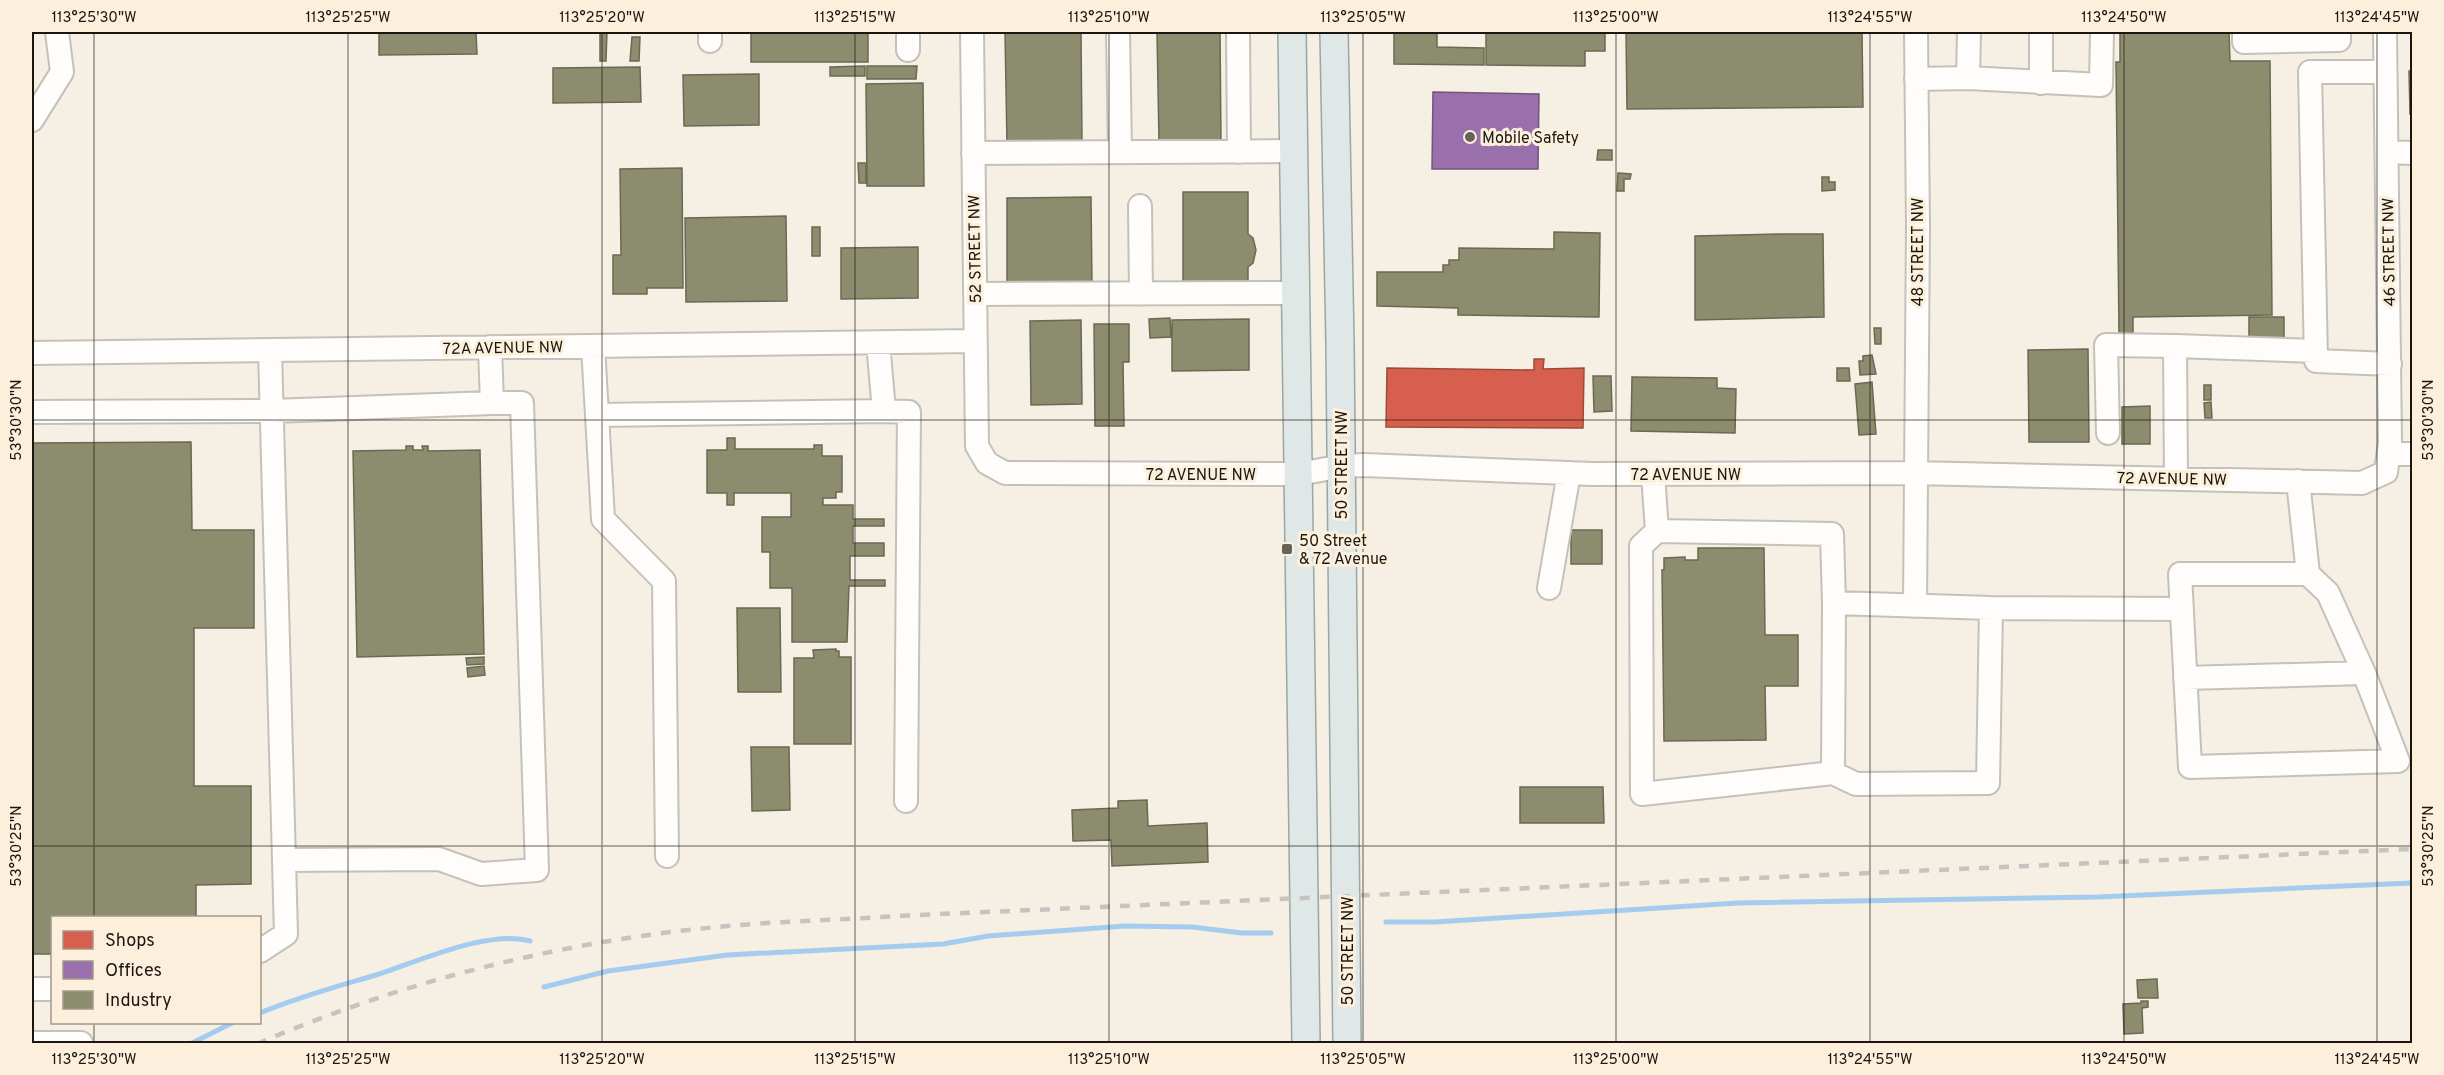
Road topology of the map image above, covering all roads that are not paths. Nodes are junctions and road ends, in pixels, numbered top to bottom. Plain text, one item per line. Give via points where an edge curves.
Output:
1 (57, 32) edge
2 (972, 32) edge
3 (1118, 32) edge
4 (1238, 32) edge
5 (1292, 32) edge
6 (1334, 32) edge
7 (1916, 32) edge
8 (1969, 32) edge
9 (2041, 32) edge
10 (2102, 32) edge
11 (2244, 32) edge
12 (2339, 32) edge
13 (2385, 32) edge
14 (2385, 72) junction
15 (1968, 78) junction
16 (1916, 79) junction
17 (2041, 83) junction
18 (32, 120) edge
19 (1293, 151) junction
20 (1120, 152) junction
21 (1239, 152) junction
22 (2387, 152) junction
23 (973, 153) junction
24 (2412, 153) edge
25 (1140, 206) dead end
26 (1296, 293) junction
27 (975, 294) junction
28 (1141, 294) junction
29 (975, 341) junction
30 (878, 343) junction
31 (593, 346) junction
32 (2175, 346) junction
33 (490, 347) junction
34 (270, 350) junction
35 (2316, 351) junction
36 (32, 353) edge
37 (2390, 364) junction
38 (492, 403) junction
39 (272, 411) junction
40 (884, 411) junction
41 (32, 412) edge
42 (597, 415) junction
43 (2108, 433) dead end
44 (2412, 454) edge
45 (987, 463) joint
46 (2387, 463) junction
47 (1342, 466) junction
48 (1569, 473) junction
49 (1914, 473) junction
50 (1299, 474) junction
51 (1653, 474) junction
52 (2176, 478) junction
53 (2298, 481) junction
54 (1657, 531) junction
55 (2308, 574) junction
56 (1549, 588) dead end
57 (1834, 603) junction
58 (1915, 606) junction
59 (1991, 608) junction
60 (2182, 609) junction
61 (2364, 673) junction
62 (2186, 678) junction
63 (1833, 773) junction
64 (906, 801) dead end
65 (667, 856) dead end
66 (284, 860) junction
67 (261, 950) edge
68 (32, 989) edge
69 (51, 989) edge
70 (32, 1043) edge
71 (81, 1043) edge
72 (1306, 1044) edge
73 (1347, 1044) edge

1 - 18 street via 62,72
2 - 23 street, 52 STREET NW
3 - 20 street
4 - 21 street
5 - 19 main road
6 - 47 main road, 50 STREET NW
7 - 16 street, 48 STREET NW
8 - 15 street
9 - 17 street
10 - 17 street via 2101,85
11 - 12 street via 2244,42 2339,40
13 - 14 street, 46 STREET NW
14 - 22 street, 46 STREET NW
14 - 35 street via 2310,72
15 - 16 street
15 - 17 street
16 - 49 street, 48 STREET NW
19 - 21 street
19 - 26 main road
20 - 21 street
20 - 23 street
22 - 24 street
22 - 37 street, 46 STREET NW
23 - 27 street, 52 STREET NW
25 - 28 street
26 - 28 street
26 - 50 main road
27 - 28 street
27 - 29 street, 52 STREET NW
29 - 30 street, 72A AVENUE NW
29 - 45 street, 52 STREET NW via 977,446
30 - 31 street, 72A AVENUE NW
30 - 40 street
31 - 33 street, 72A AVENUE NW
31 - 42 street
32 - 35 street
32 - 43 street via 2106,345
32 - 52 street
33 - 34 street, 72A AVENUE NW
33 - 38 street
34 - 36 street, 72A AVENUE NW
34 - 39 street
35 - 37 street via 2316,361
37 - 46 street, 46 STREET NW
38 - 39 street
38 - 66 street via 522,403 537,870 481,874 439,859
39 - 41 street
39 - 66 street
40 - 42 street
40 - 64 street via 909,412
42 - 65 street via 603,519 664,581
44 - 46 street
45 - 50 street, 72 AVENUE NW via 1005,473 1021,474
46 - 53 street, 72 AVENUE NW via 2362,483
47 - 48 street, 72 AVENUE NW
47 - 50 street, 72 AVENUE NW
47 - 73 main road, 50 STREET NW
48 - 51 street, 72 AVENUE NW
48 - 56 street
49 - 51 street, 72 AVENUE NW
49 - 52 street, 72 AVENUE NW
49 - 58 street, 48 STREET NW
50 - 72 main road
51 - 54 street
52 - 53 street, 72 AVENUE NW
53 - 55 street
54 - 57 street via 1832,534
54 - 63 street via 1641,546 1642,794
55 - 60 street via 2180,574
55 - 61 street via 2328,593
57 - 58 street
57 - 63 street
58 - 59 street
59 - 60 street
59 - 63 street via 1988,783 1856,784
60 - 62 street
61 - 62 street
61 - 62 street via 2398,761 2190,767
66 - 67 street via 286,934
68 - 69 street
70 - 71 street

